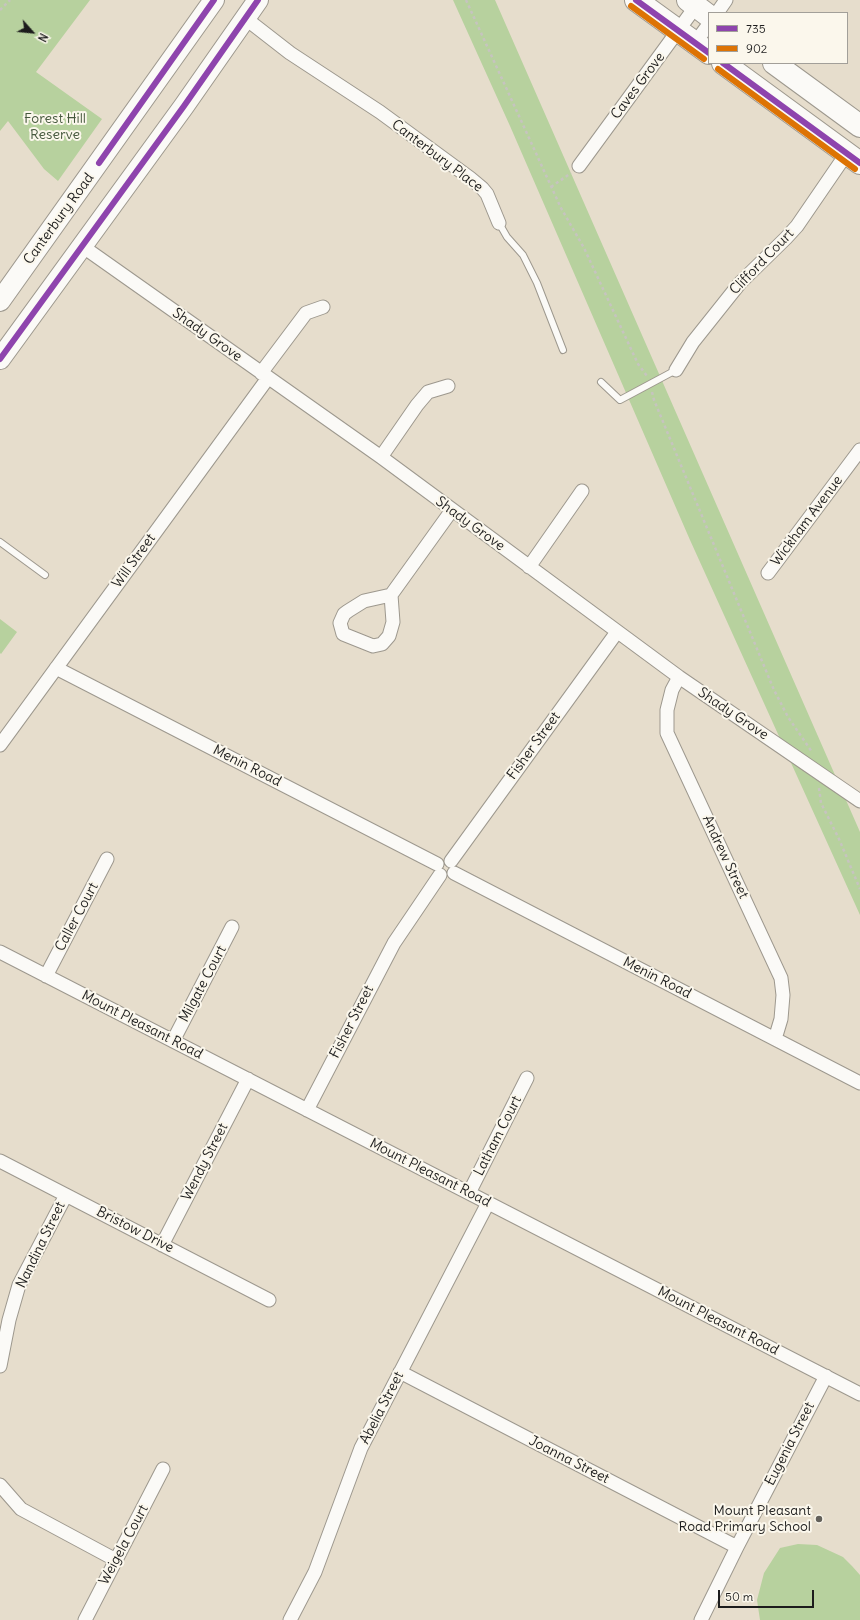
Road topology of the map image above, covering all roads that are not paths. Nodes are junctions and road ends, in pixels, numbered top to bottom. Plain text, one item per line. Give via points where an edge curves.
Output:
1 (214, 0) edge
2 (258, 0) edge
3 (636, 0) edge
4 (726, 0) edge
5 (698, 7) edge
6 (718, 12) edge
7 (245, 18) junction
8 (708, 25) edge
9 (694, 42) edge
10 (724, 64) edge
11 (775, 64) edge
12 (860, 126) edge
13 (853, 158) edge
14 (579, 166) road end
15 (499, 223) joint
16 (54, 227) junction
17 (82, 246) junction
18 (0, 301) edge
19 (323, 307) dead end
20 (564, 350) dead end
21 (0, 359) edge
22 (676, 370) joint
23 (264, 375) junction
24 (601, 382) dead end
25 (448, 386) dead end
26 (860, 450) edge
27 (380, 457) junction
28 (582, 491) dead end
29 (452, 510) junction
30 (0, 542) edge
31 (529, 567) junction
32 (768, 573) dead end
33 (45, 575) dead end
34 (391, 595) junction
35 (617, 632) junction
36 (56, 668) junction
37 (679, 678) junction
38 (0, 745) edge
39 (860, 800) edge
40 (107, 859) dead end
41 (453, 867) junction
42 (438, 870) junction
43 (232, 927) dead end
44 (0, 952) edge
45 (46, 976) junction
46 (775, 1039) junction
47 (173, 1041) junction
48 (527, 1078) dead end
49 (248, 1080) junction
50 (860, 1083) edge
51 (307, 1110) junction
52 (0, 1160) edge
53 (470, 1193) junction
54 (66, 1195) junction
55 (488, 1203) junction
56 (162, 1245) junction
57 (269, 1300) dead end
58 (0, 1366) edge
59 (400, 1372) junction
60 (826, 1376) junction
61 (860, 1394) edge
62 (163, 1469) dead end
63 (0, 1485) edge
64 (737, 1547) junction
65 (116, 1560) junction
66 (85, 1620) edge
67 (290, 1620) edge
68 (701, 1620) edge

1 - 16 main road, Canterbury Road
2 - 7 main road
3 - 9 highway
4 - 6 street
5 - 9 street, Caves Grove
7 - 15 street, Canterbury Place via 290,53 380,112 470,178 487,194
7 - 17 main road
8 - 9 street
9 - 14 street, Caves Grove
10 - 13 highway
11 - 12 highway
13 - 22 street, Clifford Court via 797,226 740,283 693,342
15 - 20 lane, Canterbury Place via 523,255 538,283
16 - 17 main road
16 - 18 main road, Canterbury Road
17 - 21 main road
17 - 23 street, Shady Grove
19 - 23 street, Will Street via 306,312
22 - 24 lane via 620,400
23 - 27 street, Shady Grove
23 - 36 street, Will Street
25 - 27 street via 428,392
26 - 32 street, Wickham Avenue
27 - 29 street, Shady Grove
28 - 31 street
29 - 31 street, Shady Grove
29 - 34 street
30 - 33 lane
31 - 35 street, Shady Grove
34 - 34 street via 393,622 389,636 382,644 373,646 343,634 340,623 344,614 364,601
35 - 37 street, Shady Grove
35 - 41 street, Fisher Street
36 - 38 street, Will Street
36 - 42 street, Menin Road
37 - 39 street, Shady Grove
37 - 46 street, Andrew Street via 672,690 667,710 667,733 781,978 781,1019
40 - 45 street, Caller Court
41 - 42 street via 443,859
41 - 46 street, Menin Road
42 - 51 street, Fisher Street via 394,943
43 - 47 street, Milgate Court
44 - 45 street, Mount Pleasant Road
45 - 47 street, Mount Pleasant Road
46 - 50 street, Menin Road
47 - 49 street, Mount Pleasant Road
48 - 53 street, Latham Court
49 - 51 street, Mount Pleasant Road
49 - 56 street, Wendy Street
51 - 53 street, Mount Pleasant Road
52 - 54 street, Bristow Drive
53 - 55 street, Mount Pleasant Road
54 - 56 street, Bristow Drive
54 - 58 street, Nandina Street via 19,1285
55 - 59 street, Abelia Street
55 - 60 street, Mount Pleasant Road
56 - 57 street, Bristow Drive
59 - 64 street, Joanna Street
59 - 67 street, Abelia Street via 361,1448 315,1572
60 - 61 street, Mount Pleasant Road
60 - 64 street, Eugenia Street
62 - 65 street, Weigela Court
63 - 65 street via 21,1509
64 - 68 street, Eugenia Street
65 - 66 street, Weigela Court

